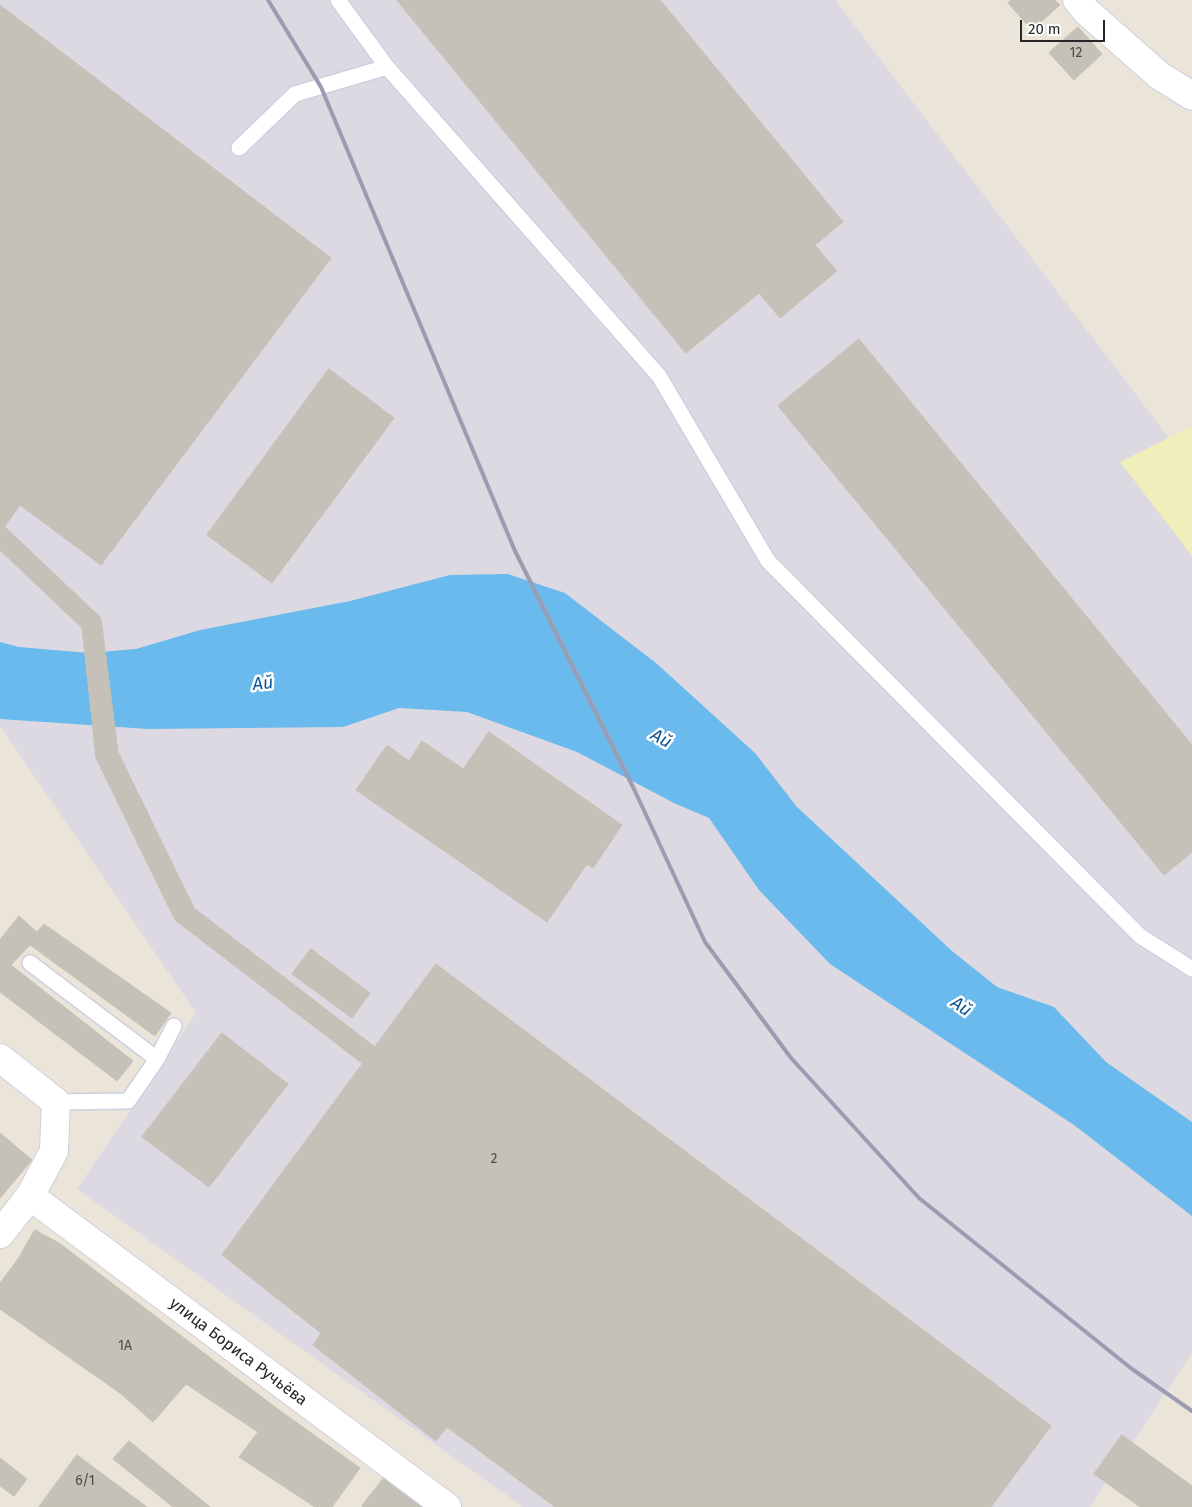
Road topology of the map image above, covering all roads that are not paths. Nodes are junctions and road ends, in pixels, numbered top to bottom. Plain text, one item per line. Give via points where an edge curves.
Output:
1 (338, 0) edge
2 (1077, 0) edge
3 (387, 67) junction
4 (1192, 96) edge
5 (239, 148) dead end
6 (30, 963) dead end
7 (1192, 969) edge
8 (174, 1026) dead end
9 (0, 1058) edge
10 (157, 1059) junction
11 (56, 1102) junction
12 (30, 1196) junction
13 (0, 1234) edge
14 (447, 1507) edge

1 - 3 lane
2 - 4 street via 1160,76
3 - 5 lane via 295,94
3 - 7 lane via 659,376 768,561 1140,936
6 - 10 lane
8 - 10 lane
9 - 11 street
10 - 11 lane via 128,1101
11 - 12 street via 54,1151
12 - 13 street
12 - 14 street, улица Бориса Ручьёва

